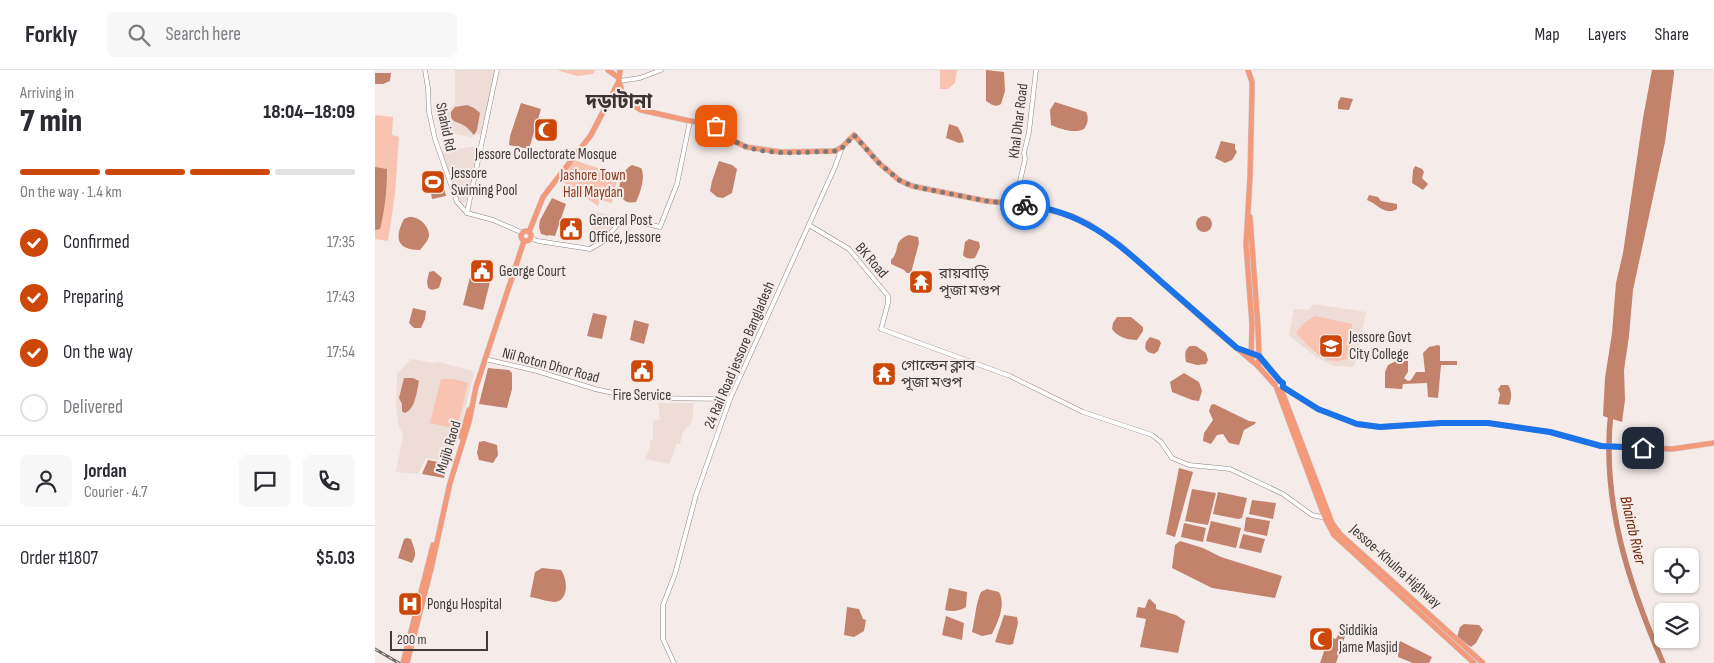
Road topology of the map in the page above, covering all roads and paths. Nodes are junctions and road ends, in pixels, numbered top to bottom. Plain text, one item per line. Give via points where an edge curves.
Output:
1 (425, 70) edge
2 (497, 70) edge
3 (620, 70) edge
4 (661, 70) edge
5 (1036, 70) edge
6 (1248, 70) edge
7 (608, 71) edge
8 (619, 80) junction
9 (691, 121) junction
10 (842, 148) junction
11 (1249, 197) junction
12 (1015, 204) junction
13 (467, 213) junction
14 (809, 225) junction
15 (527, 234) junction
16 (524, 241) junction
17 (1237, 348) junction
18 (1252, 353) junction
19 (1259, 356) junction
20 (485, 359) junction
21 (1251, 360) junction
22 (1258, 366) junction
23 (1279, 386) junction
24 (730, 399) junction
25 (1714, 443) edge
26 (441, 518) junction
27 (1328, 518) junction
28 (403, 663) edge
29 (407, 663) edge
30 (674, 663) edge
31 (1474, 663) edge
32 (1483, 663) edge

1 - 13 street, Shahid Rd via 429,112 440,156 457,202
2 - 13 street
3 - 8 highway
4 - 8 street via 640,78
5 - 12 street, Khal Dhar Road via 1025,159
6 - 11 highway via 1252,82
7 - 8 highway
8 - 9 highway via 622,92 635,107
8 - 15 highway via 591,134 543,197
9 - 10 highway via 713,124 746,147 781,152 835,151
9 - 15 street via 677,184 660,226 623,218 604,241 590,248 538,241
10 - 12 highway, Jessoe-Khulna Highway via 854,135 879,163 899,180 912,186
10 - 14 street, 24 Rail Road jessore Bangladesh
11 - 18 highway via 1246,244
11 - 19 highway
12 - 17 highway, Jessoe-Khulna Highway via 1071,216 1121,245
13 - 15 street
14 - 24 street, 24 Rail Road jessore Bangladesh
14 - 27 street, BK Road via 849,249 888,296 881,329 1010,376 1083,412 1152,434 1171,458 1189,465 1230,469 1283,494 1312,515
15 - 16 highway via 529,240
15 - 16 highway via 521,237
16 - 20 highway
17 - 18 highway, Jessoe-Khulna Highway
17 - 21 highway, Jessoe-Khulna Highway
18 - 19 highway, Jessoe-Khulna Highway
18 - 21 highway
19 - 22 highway
19 - 23 highway, Jessoe-Khulna Highway
20 - 24 street, Nil Roton Dhor Road via 612,393 644,398
20 - 26 highway, Mujib Raod via 473,392
21 - 22 highway, Jessoe-Khulna Highway
22 - 23 highway, Jessoe-Khulna Highway
23 - 25 highway via 1318,409 1357,424 1380,427 1488,423 1543,431 1601,446 1672,449
23 - 27 highway, Jessoe-Khulna Highway
24 - 30 street, 24 Rail Road jessore Bangladesh via 696,494 677,567 663,605 663,639
26 - 28 highway
26 - 29 highway, Mujib Raod via 433,565
27 - 31 highway, Jessoe-Khulna Highway via 1334,534
27 - 32 highway, Jessoe-Khulna Highway via 1340,534

